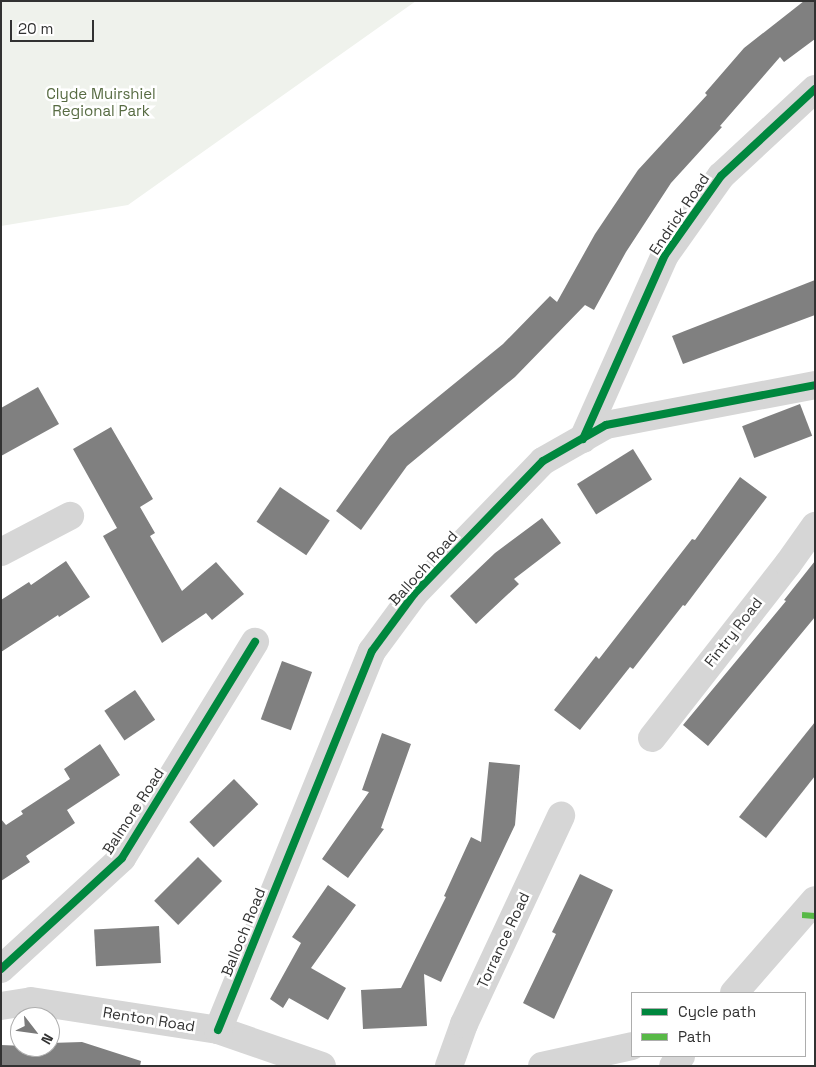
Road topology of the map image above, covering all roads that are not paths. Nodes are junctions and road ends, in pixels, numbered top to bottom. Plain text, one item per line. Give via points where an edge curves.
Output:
1 (815, 89) edge
2 (815, 384) edge
3 (583, 439) junction
4 (70, 516) dead end
5 (815, 526) edge
6 (1, 552) edge
7 (255, 642) dead end
8 (652, 738) dead end
9 (561, 816) dead end
10 (815, 900) edge
11 (1, 969) edge
12 (735, 992) edge
13 (1, 1006) edge
14 (218, 1030) junction
15 (631, 1046) edge
16 (322, 1066) edge
17 (449, 1066) edge
18 (542, 1066) edge

1 - 3 street, Endrick Road via 720,176 666,255
2 - 3 street, Balloch Road via 606,425
3 - 14 street, Balloch Road via 543,460 414,594 372,651
4 - 6 street
5 - 8 street, Fintry Road
7 - 11 street, Balmore Road via 122,858
9 - 17 street, Torrance Road via 464,1024
10 - 12 street
13 - 14 street, Renton Road via 31,1000
14 - 16 street, Renton Road
15 - 18 street

